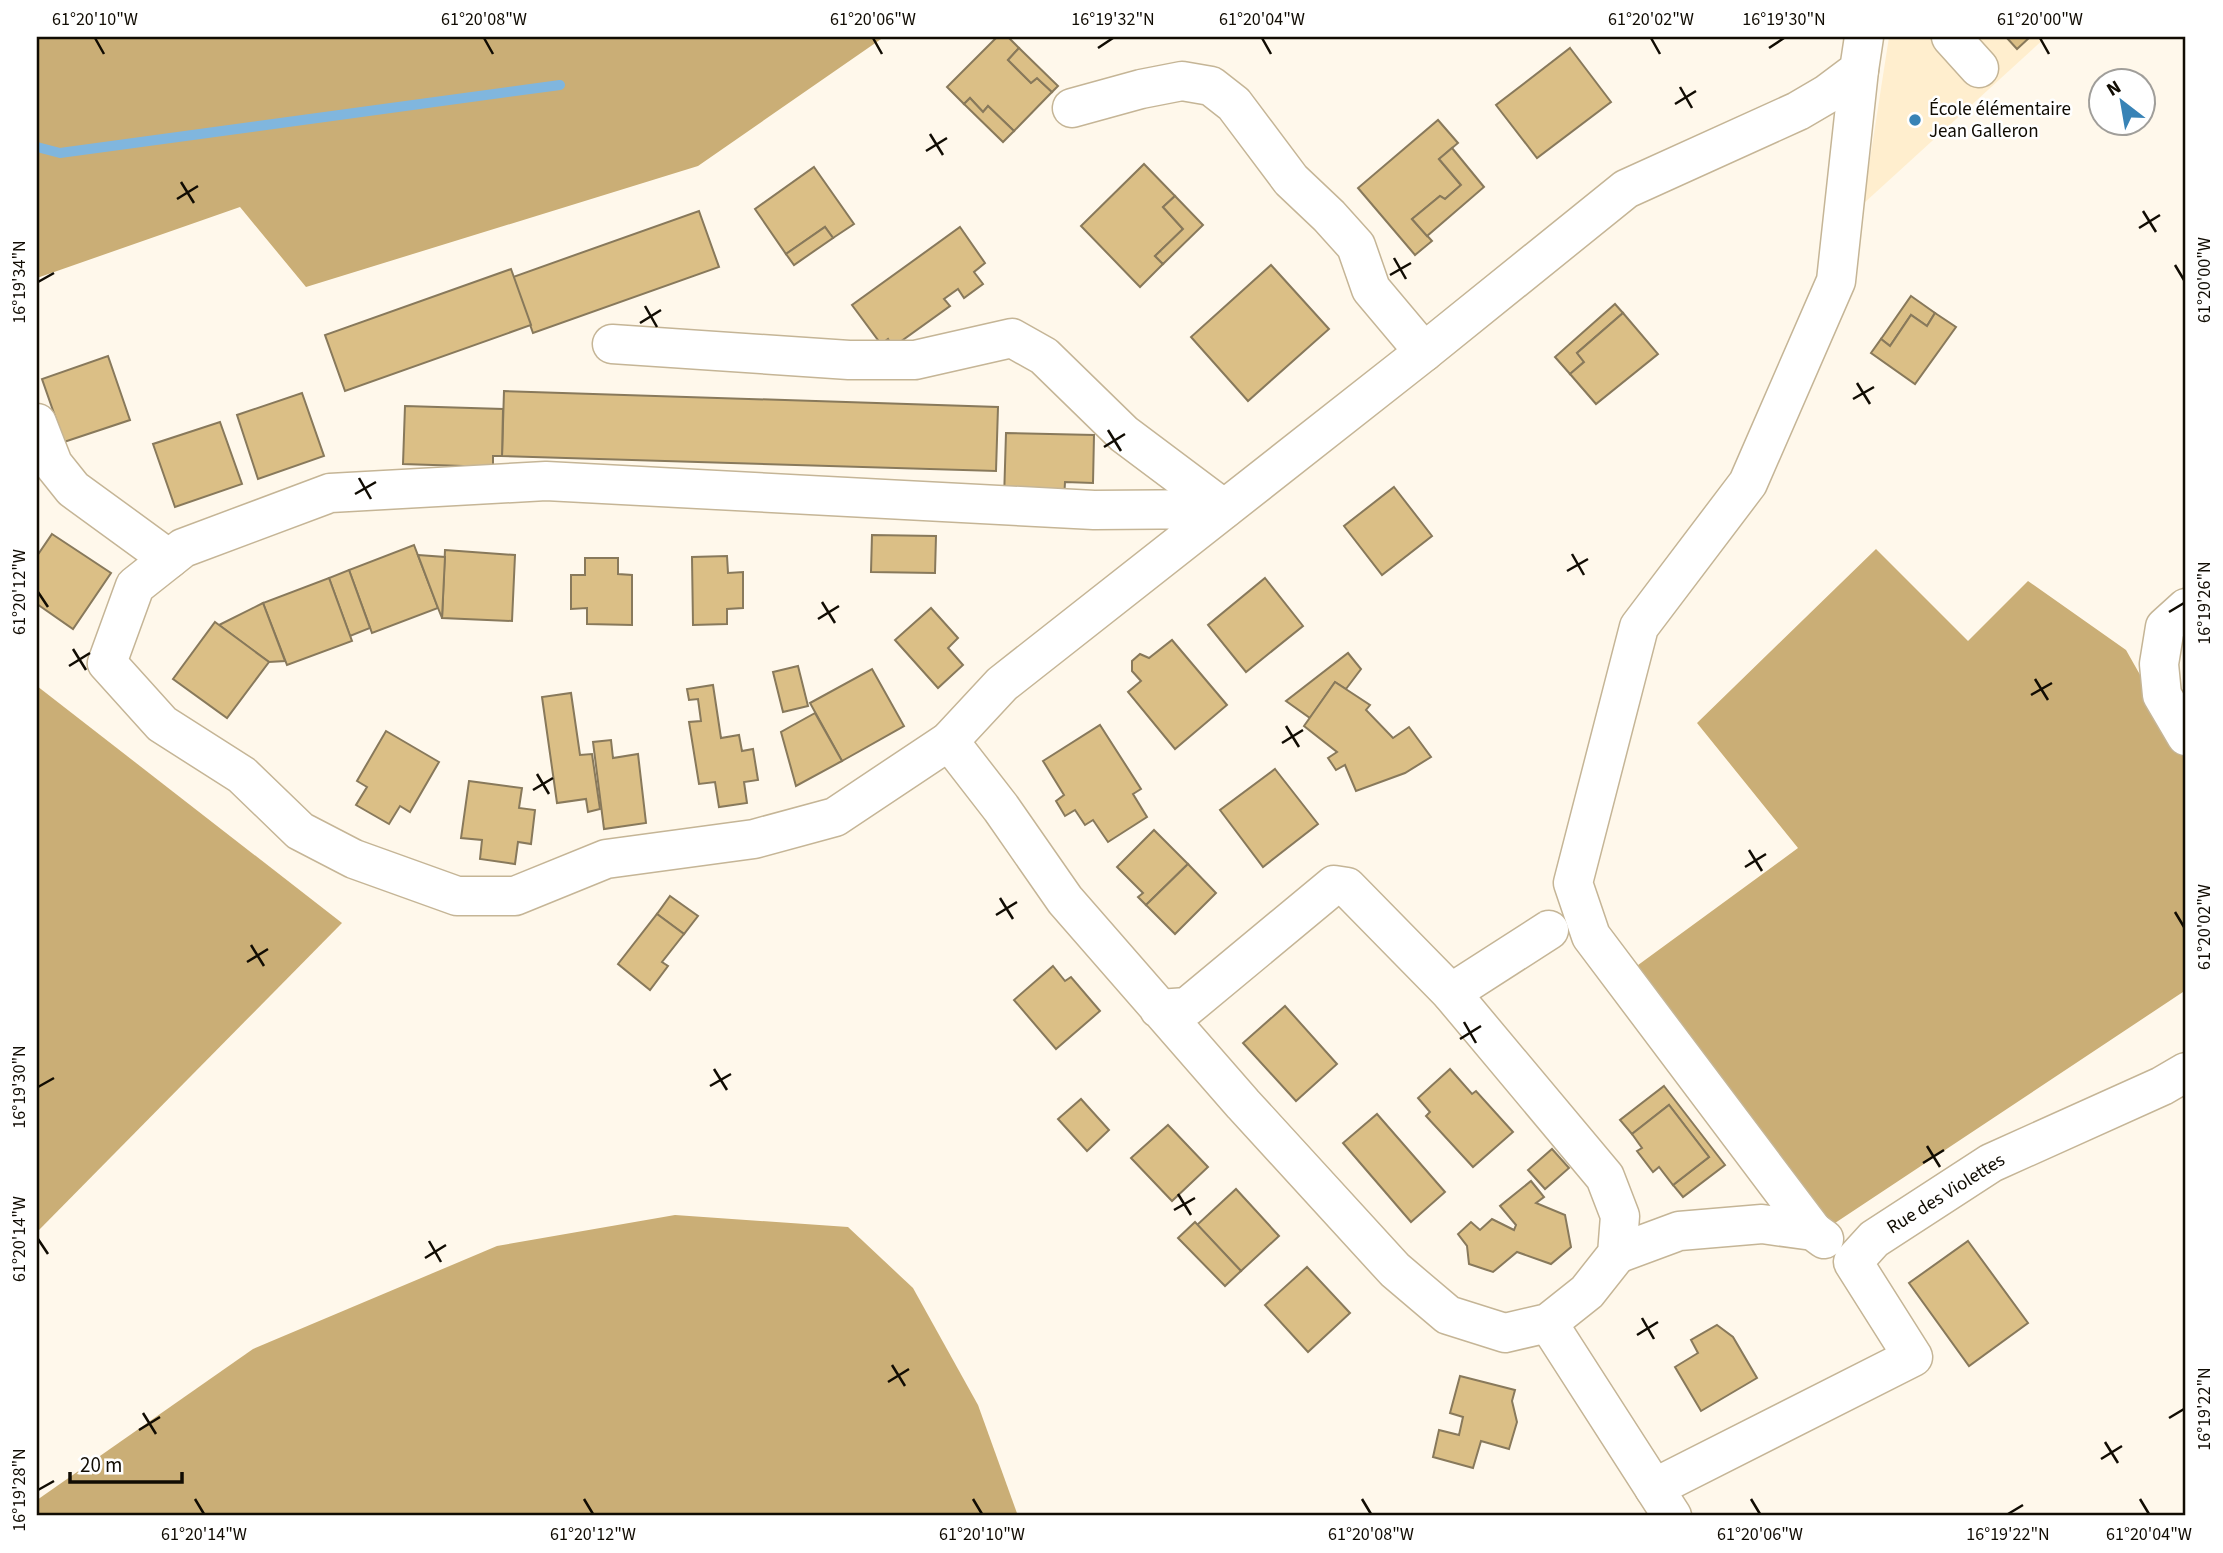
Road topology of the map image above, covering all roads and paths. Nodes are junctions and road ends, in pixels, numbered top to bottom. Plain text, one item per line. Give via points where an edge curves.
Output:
1 (1951, 37) edge
2 (1861, 53) edge
3 (1979, 68) dead end
4 (1072, 108) dead end
5 (612, 344) dead end
6 (1424, 352) junction
7 (37, 423) edge
8 (1224, 509) junction
9 (169, 559) junction
10 (2186, 608) edge
11 (2186, 736) edge
12 (949, 741) junction
13 (1549, 930) dead end
14 (1451, 993) junction
15 (1159, 1009) junction
16 (2186, 1072) edge
17 (1813, 1231) junction
18 (1617, 1254) junction
19 (1853, 1262) junction
20 (1548, 1323) junction
21 (1663, 1502) edge

1 - 3 street
2 - 6 street via 1827,94 1798,111 1626,189
2 - 17 street via 1836,281 1748,483 1639,627 1573,883 1591,936
4 - 6 street via 1182,81 1211,86 1234,104 1291,180 1356,246 1371,289
5 - 8 street via 915,360 1012,338 1044,356 1124,434
6 - 8 street
7 - 9 street via 53,464 73,489
8 - 9 street via 1094,510 546,481 330,493 183,548
8 - 12 street via 1002,684
9 - 12 street via 135,586 107,663 162,724 242,775 300,831 354,859 457,896 515,896 606,859 754,839 835,817
10 - 11 street via 2165,627 2159,664 2162,695
12 - 15 street via 1065,900
13 - 14 street
14 - 15 street via 1347,887 1334,885 1187,1007
14 - 18 street via 1605,1177 1620,1216
15 - 20 street via 1395,1270 1448,1315 1505,1333
16 - 19 street, Rue des Violettes via 1992,1163 1874,1239
17 - 18 street via 1762,1224 1679,1231
17 - 19 street
18 - 20 street via 1587,1292
19 - 21 street via 1913,1357
20 - 21 street

